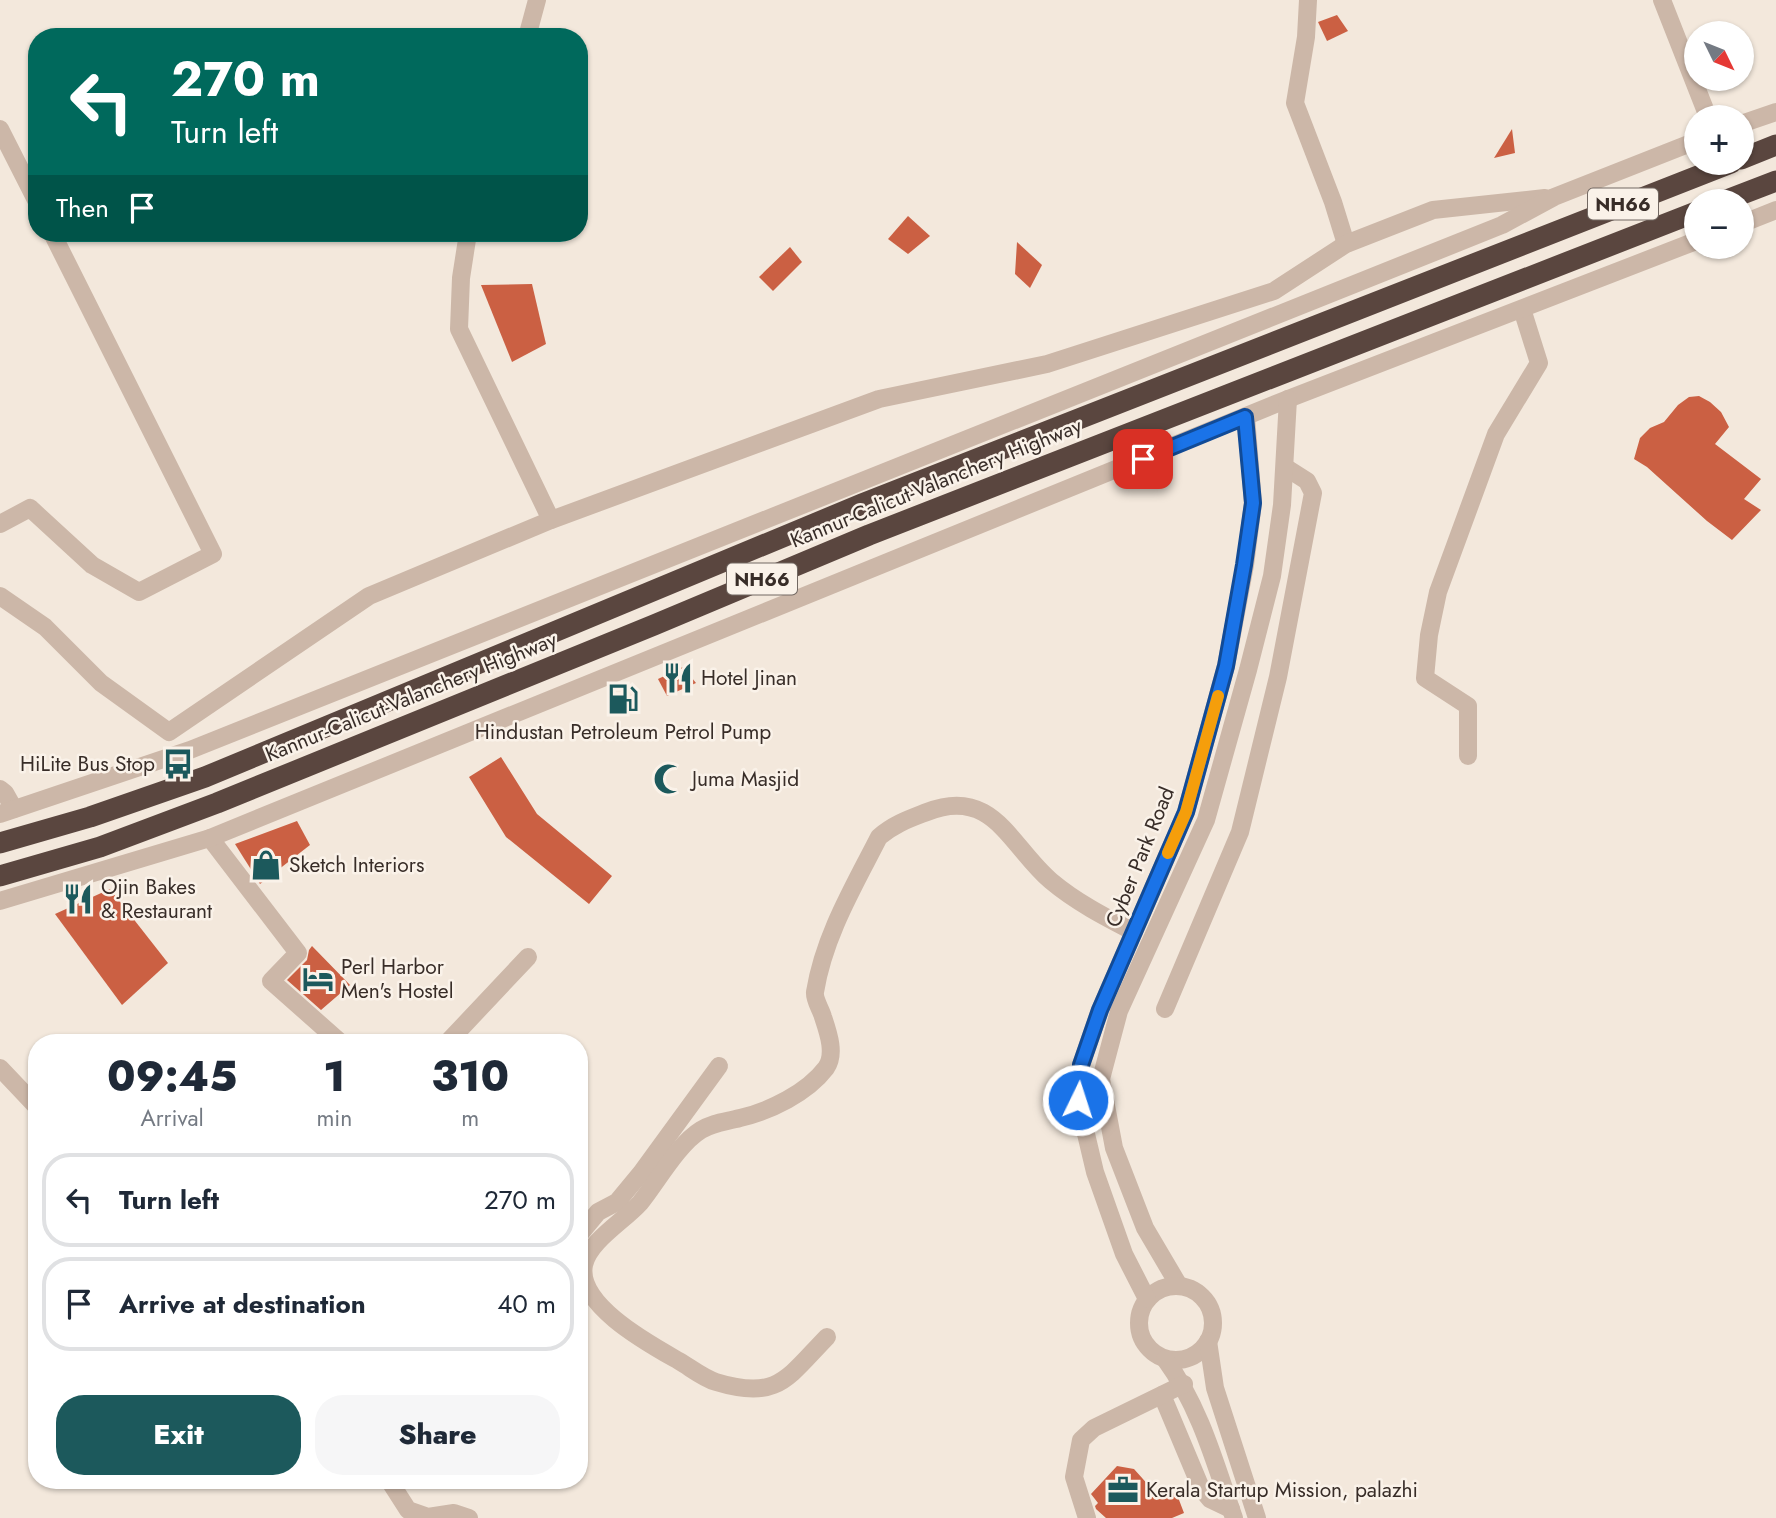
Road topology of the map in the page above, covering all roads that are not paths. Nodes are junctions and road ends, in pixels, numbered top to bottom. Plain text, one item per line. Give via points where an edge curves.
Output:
1 (537, 0) edge
2 (1308, 0) edge
3 (1662, 0) edge
4 (529, 28) edge
5 (1703, 105) edge
6 (1776, 111) edge
7 (1754, 119) edge
8 (0, 129) edge
9 (1776, 145) edge
10 (1684, 146) edge
11 (1754, 154) edge
12 (1700, 175) edge
13 (1776, 181) edge
14 (28, 184) edge
15 (1754, 189) edge
16 (1554, 197) junction
17 (1776, 210) edge
18 (1684, 217) edge
19 (1754, 219) edge
20 (57, 242) edge
21 (467, 242) edge
22 (1346, 244) junction
23 (1684, 247) edge
24 (1522, 309) junction
25 (1288, 399) junction
26 (1245, 417) junction
27 (1284, 467) junction
28 (551, 520) junction
29 (0, 524) edge
30 (0, 596) edge
31 (1468, 756) dead end
32 (0, 789) edge
33 (7, 812) edge
34 (210, 838) junction
35 (0, 843) edge
36 (0, 876) edge
37 (0, 901) edge
38 (1134, 932) junction
39 (528, 957) dead end
40 (1165, 1009) dead end
41 (331, 1034) edge
42 (455, 1034) edge
43 (719, 1066) dead end
44 (0, 1068) edge
45 (28, 1098) edge
46 (664, 1140) junction
47 (680, 1152) junction
48 (588, 1224) edge
49 (588, 1258) edge
50 (1178, 1284) junction
51 (588, 1289) edge
52 (1147, 1299) junction
53 (827, 1337) dead end
54 (1208, 1341) junction
55 (1166, 1359) junction
56 (1184, 1384) junction
57 (1162, 1395) junction
58 (395, 1489) edge
59 (1232, 1514) edge
60 (469, 1518) edge
61 (1087, 1518) edge
62 (1257, 1518) edge

1 - 4 street
2 - 22 street via 1295,103
3 - 5 street
6 - 7 street
8 - 14 street
9 - 11 highway
10 - 16 street
12 - 35 highway, NH66 via 862,504 205,776
13 - 15 highway
16 - 22 street via 1433,210
16 - 33 street via 1489,230 215,740
17 - 19 street
18 - 36 highway, Kannur-Calicut-Valanchery Highway / NH66 via 869,534 217,803 100,848
20 - 29 street via 213,554 139,592 92,565 30,508
21 - 28 street via 460,329
22 - 28 street via 1274,291 1047,364 879,399
23 - 24 street
24 - 25 street
24 - 31 street via 1539,363 1496,434 1438,592 1429,635 1425,678 1468,706
25 - 26 street
25 - 27 street
26 - 34 street
26 - 38 street, Cyber Park Road via 1253,503 1226,666 1186,812
27 - 40 street via 1307,481 1313,494 1278,677 1240,832
27 - 50 street via 1272,576 1206,820 1119,1011 1101,1079 1114,1148 1145,1228
28 - 30 street via 369,596 169,732 101,683 45,627
32 - 33 street via 5,793
34 - 37 street
34 - 41 street via 298,953 271,981
38 - 47 street via 1071,897 1049,880 994,818 968,805 944,805 892,825 879,836 832,932 814,996 831,1052 825,1068 790,1097 697,1132
38 - 52 street, Cyber Park Road via 1081,1065 1078,1100 1095,1172 1124,1254
39 - 42 street
43 - 46 street
44 - 45 street
46 - 47 street
46 - 48 street via 617,1202 598,1212
47 - 49 street
50 - 52 street
50 - 54 street via 1202,1296 1209,1306 1213,1318
51 - 53 street via 638,1338 713,1381 746,1390 767,1389 786,1378
52 - 55 street via 1138,1322 1140,1334 1154,1353
54 - 55 street via 1190,1357
54 - 62 street via 1215,1388
55 - 56 street
56 - 57 street
56 - 59 street
57 - 59 street via 1201,1488
57 - 61 street via 1094,1428 1081,1440 1074,1477
58 - 60 street via 408,1510 428,1517 454,1513

